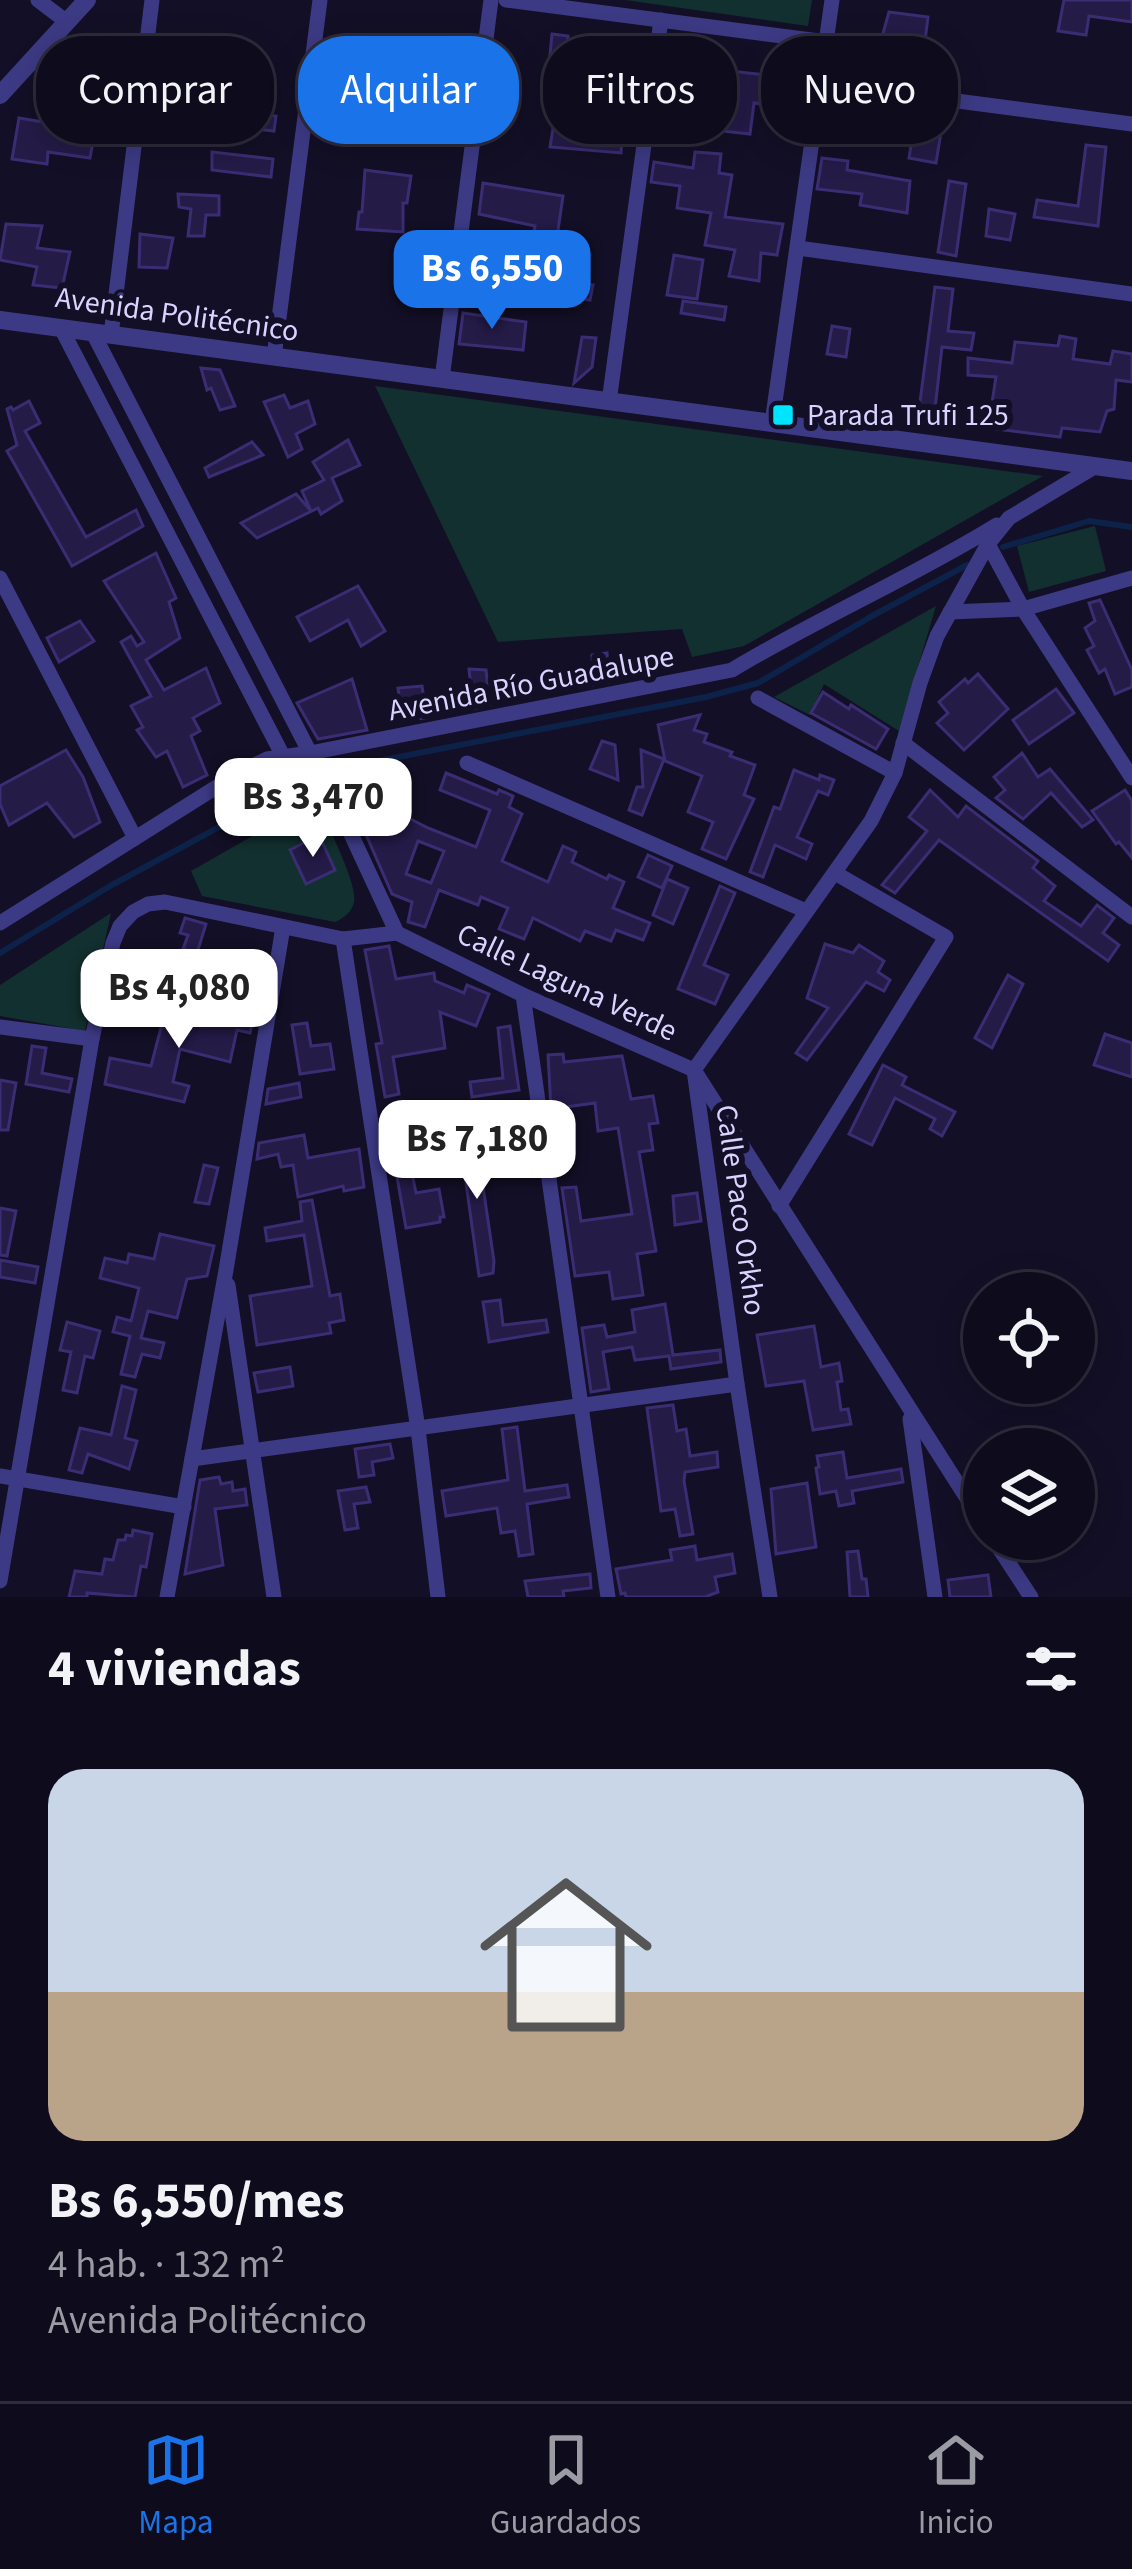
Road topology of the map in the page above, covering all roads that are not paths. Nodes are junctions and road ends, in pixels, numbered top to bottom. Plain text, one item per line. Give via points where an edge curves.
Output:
1 (38, 0) edge
2 (88, 0) edge
3 (152, 0) edge
4 (320, 0) edge
5 (491, 0) edge
6 (506, 0) edge
7 (832, 0) edge
8 (661, 20) junction
9 (67, 22) junction
10 (781, 36) edge
11 (827, 36) edge
12 (0, 95) edge
13 (958, 101) edge
14 (1132, 124) edge
15 (812, 144) edge
16 (798, 248) junction
17 (1132, 294) edge
18 (0, 320) edge
19 (61, 328) junction
20 (102, 334) junction
21 (274, 357) junction
22 (442, 379) junction
23 (609, 401) junction
24 (772, 423) junction
25 (1096, 466) junction
26 (1132, 471) edge
27 (1009, 518) junction
28 (988, 544) junction
29 (0, 578) edge
30 (1132, 578) edge
31 (1024, 609) junction
32 (950, 612) junction
33 (758, 698) dead end
34 (903, 743) junction
35 (310, 753) junction
36 (283, 756) junction
37 (467, 763) dead end
38 (895, 773) junction
39 (1132, 778) edge
40 (332, 791) dead end
41 (135, 838) junction
42 (835, 873) junction
43 (806, 910) junction
44 (1132, 917) edge
45 (0, 923) edge
46 (283, 927) junction
47 (397, 932) junction
48 (344, 940) junction
49 (523, 995) junction
50 (0, 1027) edge
51 (92, 1039) junction
52 (694, 1070) junction
53 (779, 1207) junction
54 (226, 1270) junction
55 (737, 1384) junction
56 (580, 1407) junction
57 (909, 1411) junction
58 (418, 1429) junction
59 (252, 1452) junction
60 (192, 1459) junction
61 (9, 1477) edge
62 (963, 1493) edge
63 (184, 1507) junction
64 (1007, 1560) edge
65 (0, 1581) edge
66 (167, 1597) edge
67 (274, 1597) edge
68 (439, 1597) edge
69 (608, 1597) edge
70 (770, 1597) edge
71 (935, 1597) edge
72 (1031, 1597) edge

1 - 9 street
2 - 9 street
3 - 20 street
4 - 21 street
5 - 22 street
6 - 8 street
7 - 11 street
8 - 10 street
8 - 23 street
9 - 12 street
13 - 14 street
15 - 16 street
16 - 17 street
16 - 24 street
18 - 19 street, Avenida Politécnico
19 - 20 street, Avenida Politécnico
19 - 36 street
20 - 21 street, Avenida Politécnico
20 - 35 street
21 - 22 street, Avenida Politécnico
22 - 23 street, Avenida Politécnico
23 - 24 street, Avenida Politécnico
24 - 25 street, Avenida Politécnico
25 - 26 street, Avenida Politécnico
25 - 27 street, Avenida Río Guadalupe
27 - 28 street, Calle Paco Orkho
27 - 35 street, Avenida Río Guadalupe via 732,670
28 - 31 street
28 - 32 street, Calle Paco Orkho
29 - 41 street
30 - 31 street
31 - 32 street
31 - 39 street
32 - 34 street, Calle Paco Orkho
33 - 38 street
34 - 38 street, Calle Paco Orkho
34 - 44 street
35 - 36 street, Avenida Río Guadalupe
36 - 41 street, Avenida Río Guadalupe via 242,771
37 - 43 street
38 - 42 street, Calle Paco Orkho
40 - 47 street
41 - 45 street, Avenida Río Guadalupe
42 - 43 street, Calle Paco Orkho
42 - 53 street via 946,937
43 - 52 street, Calle Paco Orkho
46 - 48 street
46 - 51 street via 165,902 133,912 113,943
46 - 54 street
47 - 48 street
47 - 49 street, Calle Laguna Verde
48 - 58 street
49 - 52 street, Calle Laguna Verde
49 - 56 street
50 - 51 street
51 - 61 street
52 - 53 street, Calle Laguna Verde
52 - 55 street, Calle Paco Orkho
53 - 57 street, Calle Laguna Verde
54 - 59 street
54 - 60 street
55 - 56 street
55 - 70 street, Calle Paco Orkho
56 - 58 street
56 - 69 street
57 - 62 street, Calle Laguna Verde
57 - 71 street
58 - 59 street
58 - 68 street
59 - 60 street
59 - 67 street
60 - 63 street
61 - 63 street
61 - 65 street
63 - 66 street
64 - 72 street

